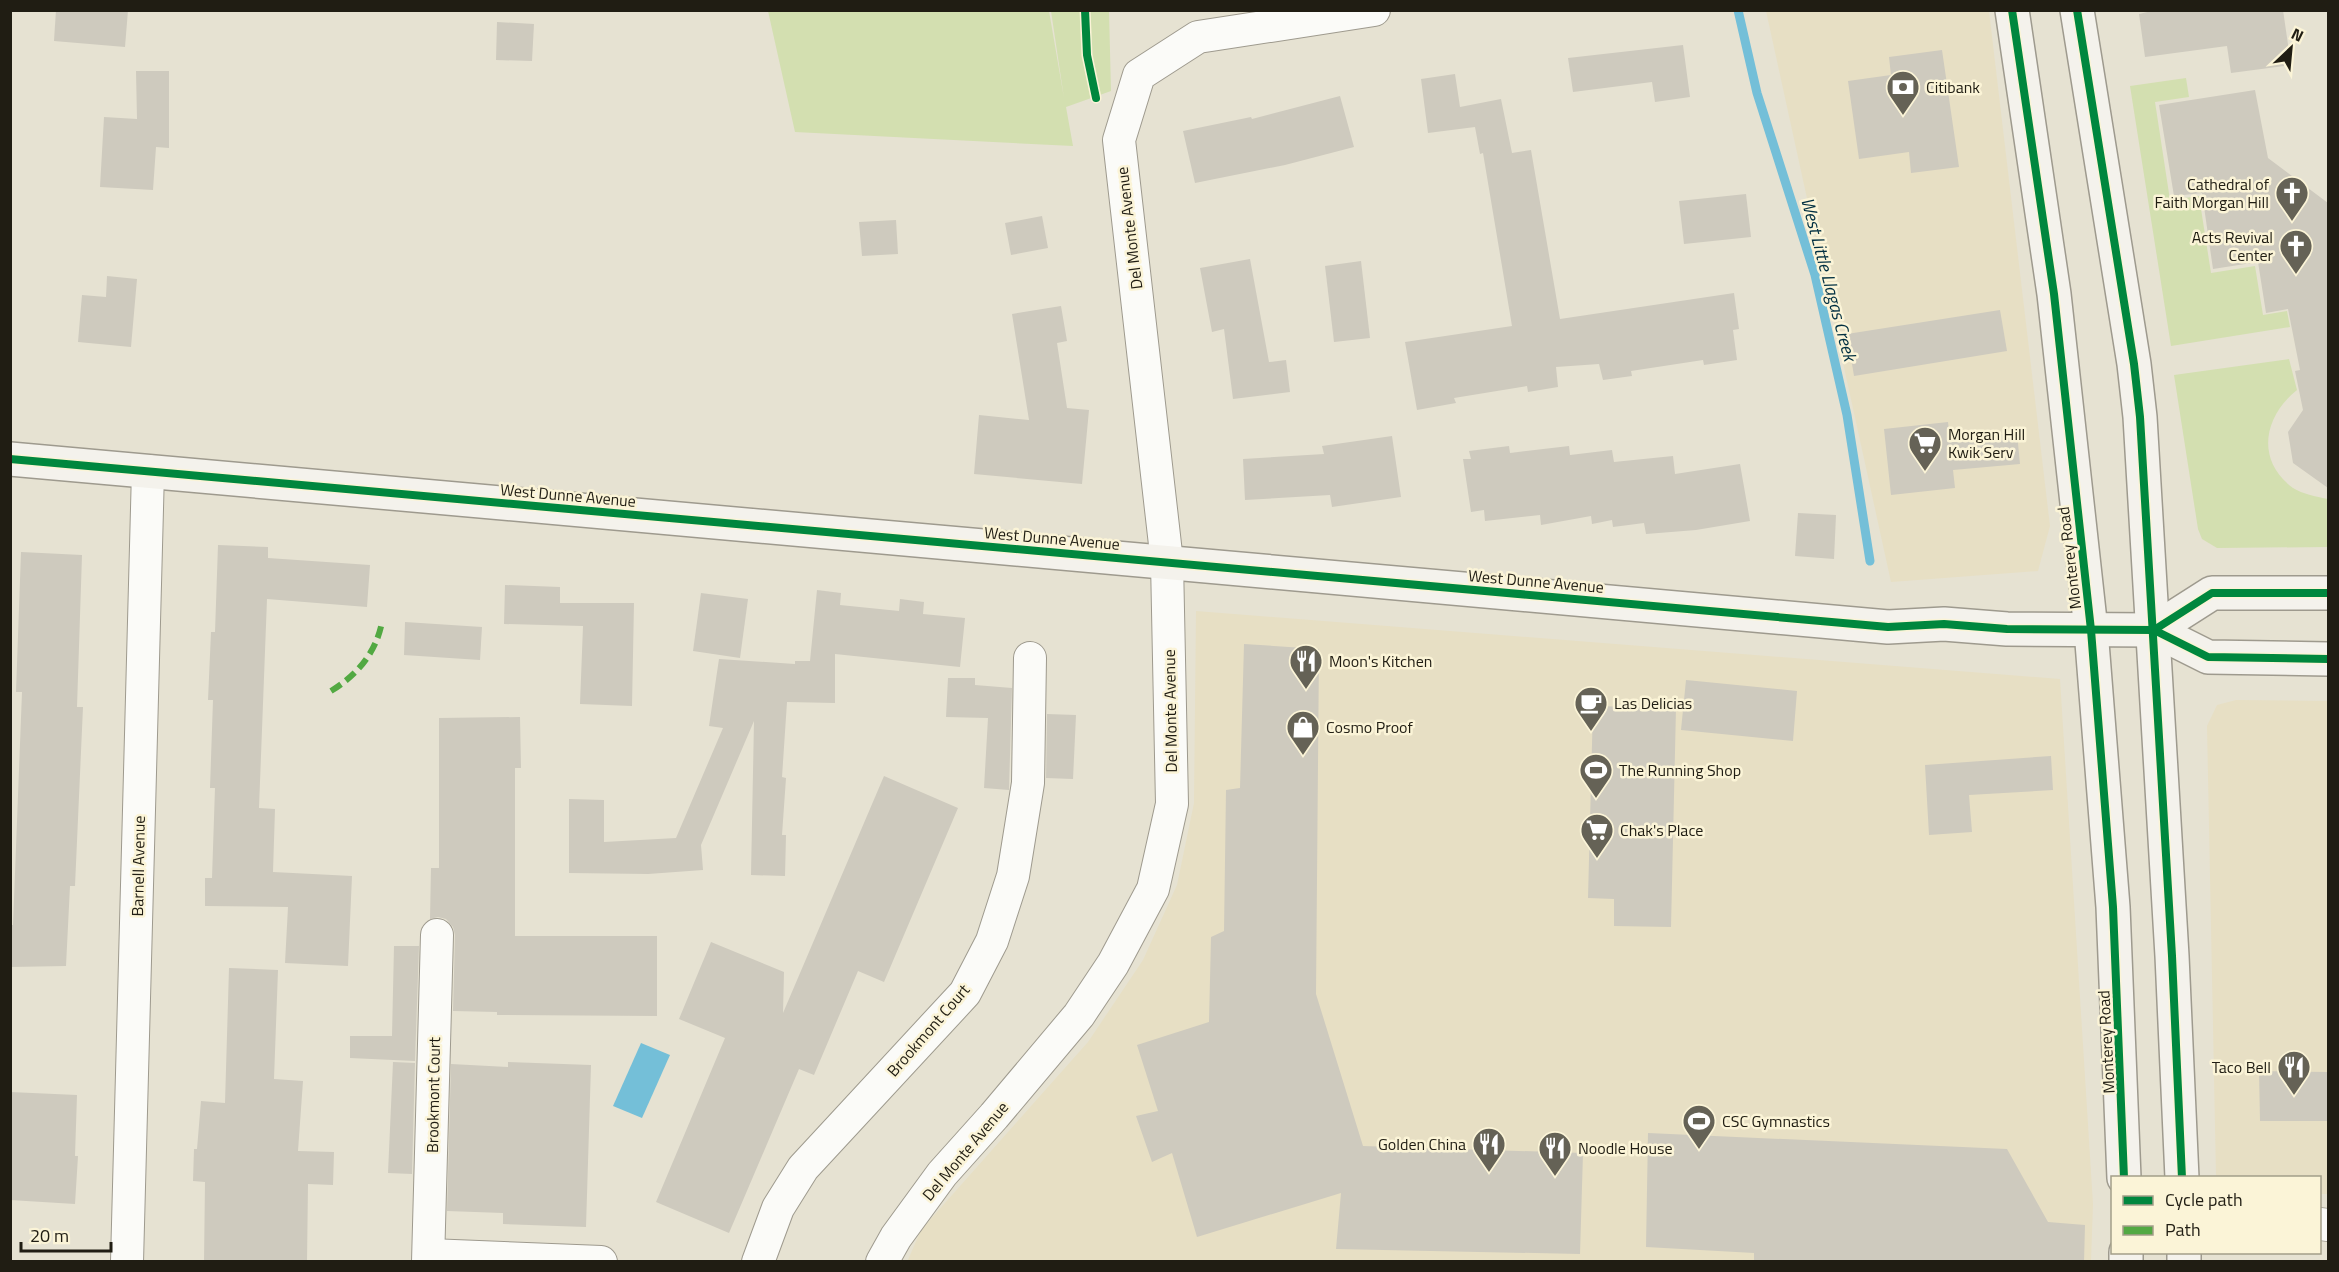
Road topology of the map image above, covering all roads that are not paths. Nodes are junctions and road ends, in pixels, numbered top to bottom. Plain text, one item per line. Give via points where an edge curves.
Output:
1 (1374, 10) edge
2 (2012, 10) edge
3 (2077, 10) edge
4 (10, 459) edge
5 (148, 471) junction
6 (1167, 562) junction
7 (2328, 593) edge
8 (2091, 630) junction
9 (2154, 630) junction
10 (1030, 658) dead end
11 (2328, 658) edge
12 (437, 935) dead end
13 (2124, 1176) edge
14 (2182, 1176) edge
15 (429, 1258) edge
16 (127, 1262) edge
17 (601, 1262) edge
18 (758, 1262) edge
19 (882, 1262) edge

1 - 6 street, Del Monte Avenue via 1197,37 1139,75 1119,140
2 - 8 main road, Monterey Road via 2054,294
3 - 9 main road via 2135,374
4 - 5 main road, West Dunne Avenue
5 - 6 main road, West Dunne Avenue
5 - 16 street, Barnell Avenue
6 - 8 main road, West Dunne Avenue via 1888,627 1944,624
6 - 19 street, Del Monte Avenue via 1172,804 1153,889 1113,964 1078,1015 942,1174
7 - 9 main road via 2212,593
8 - 9 main road, West Dunne Avenue
8 - 13 main road, Monterey Road via 2114,907
9 - 11 main road via 2208,657
9 - 14 main road
10 - 18 street, Brookmont Court via 1028,783 1013,876 992,941 965,993 803,1168 778,1208
12 - 15 street, Brookmont Court
15 - 17 street

